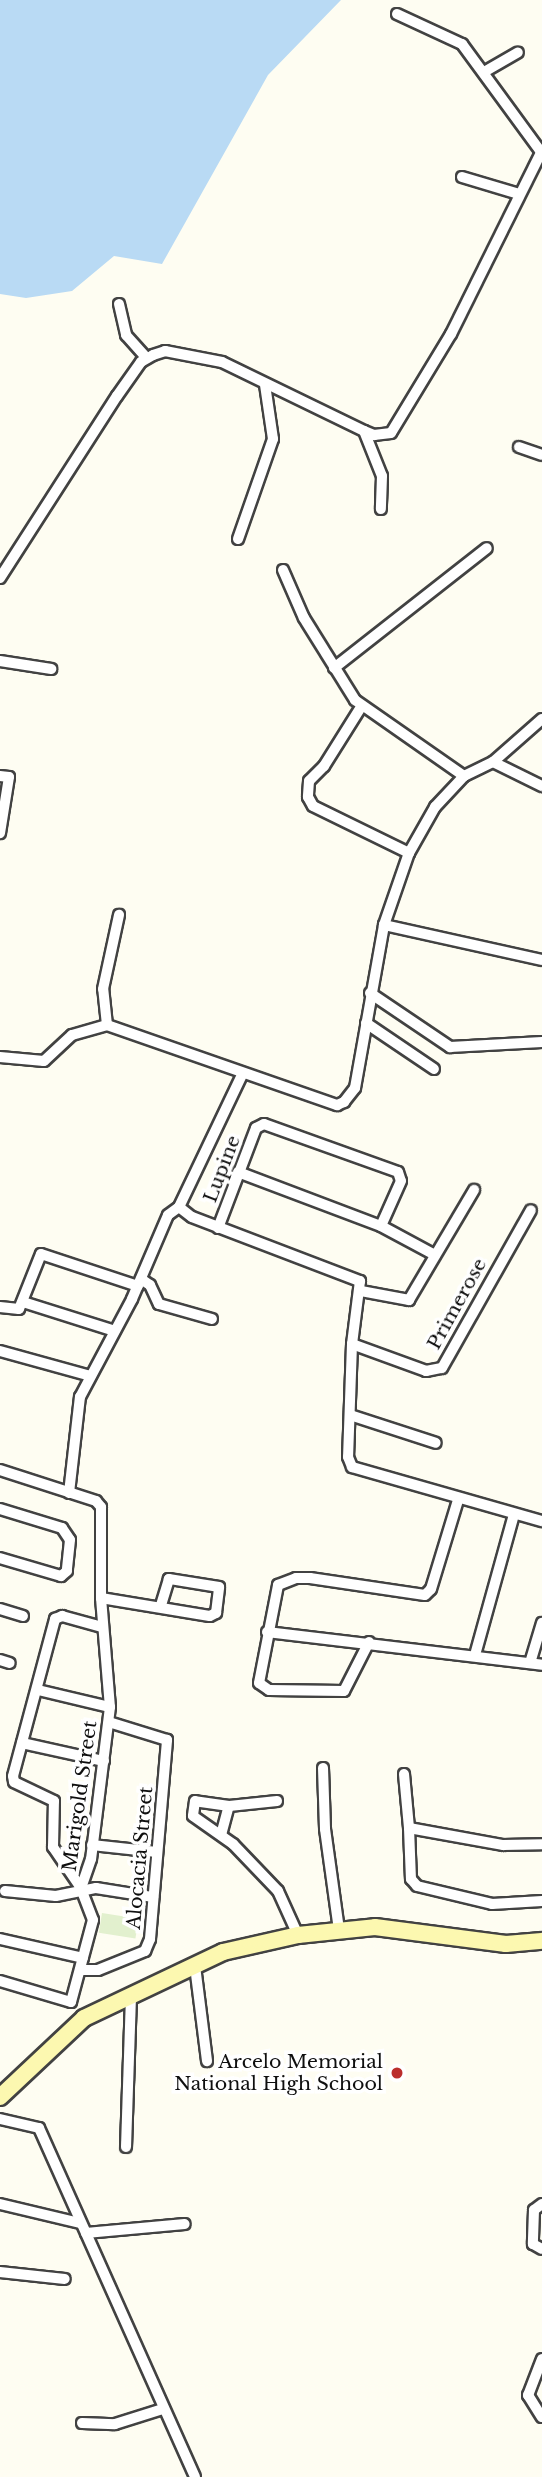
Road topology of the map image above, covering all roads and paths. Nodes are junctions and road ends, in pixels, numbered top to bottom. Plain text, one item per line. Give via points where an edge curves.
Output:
1 (397, 14) dead end
2 (518, 51) dead end
3 (484, 72) junction
4 (542, 152) edge
5 (462, 177) dead end
6 (519, 194) junction
7 (120, 304) dead end
8 (147, 358) junction
9 (265, 385) junction
10 (364, 431) junction
11 (519, 447) dead end
12 (542, 455) edge
13 (381, 509) dead end
14 (238, 539) dead end
15 (487, 548) dead end
16 (283, 570) dead end
17 (0, 578) edge
18 (0, 661) edge
19 (334, 668) junction
20 (51, 669) dead end
21 (361, 707) junction
22 (542, 719) edge
23 (493, 762) junction
24 (0, 776) edge
25 (464, 776) junction
26 (542, 786) edge
27 (0, 833) edge
28 (408, 853) junction
29 (119, 915) dead end
30 (384, 925) junction
31 (542, 960) edge
32 (370, 993) junction
33 (366, 1023) junction
34 (107, 1025) junction
35 (542, 1042) edge
36 (0, 1057) edge
37 (434, 1069) dead end
38 (243, 1073) junction
39 (238, 1172) junction
40 (474, 1190) dead end
41 (180, 1207) junction
42 (531, 1210) dead end
43 (382, 1226) junction
44 (218, 1228) junction
45 (435, 1255) junction
46 (139, 1282) junction
47 (361, 1291) junction
48 (23, 1302) junction
49 (0, 1307) edge
50 (212, 1320) dead end
51 (114, 1331) junction
52 (352, 1344) junction
53 (0, 1351) edge
54 (91, 1376) junction
55 (350, 1415) junction
56 (436, 1443) dead end
57 (0, 1470) edge
58 (69, 1493) junction
59 (458, 1500) junction
60 (0, 1509) edge
61 (514, 1514) junction
62 (542, 1521) edge
63 (0, 1558) edge
64 (100, 1598) junction
65 (161, 1606) junction
66 (0, 1609) edge
67 (23, 1616) dead end
68 (542, 1623) edge
69 (102, 1627) junction
70 (267, 1632) junction
71 (369, 1642) junction
72 (475, 1655) junction
73 (530, 1663) junction
74 (542, 1665) edge
75 (38, 1690) junction
76 (110, 1707) junction
77 (109, 1721) junction
78 (22, 1743) junction
79 (104, 1761) junction
80 (323, 1768) dead end
81 (404, 1774) dead end
82 (277, 1801) dead end
83 (229, 1806) junction
84 (409, 1828) junction
85 (221, 1835) junction
86 (542, 1844) edge
87 (92, 1845) junction
88 (157, 1852) junction
89 (81, 1888) junction
90 (5, 1891) dead end
91 (153, 1897) junction
92 (542, 1900) edge
93 (340, 1930) junction
94 (298, 1935) junction
95 (0, 1939) edge
96 (542, 1941) edge
97 (83, 1958) junction
98 (195, 1966) junction
99 (80, 1970) junction
100 (0, 1981) edge
101 (131, 1996) junction
102 (71, 2002) junction
103 (84, 2018) junction
104 (207, 2062) dead end
105 (0, 2100) edge
106 (0, 2119) edge
107 (126, 2147) dead end
108 (0, 2204) edge
109 (542, 2204) edge
110 (185, 2224) dead end
111 (83, 2228) junction
112 (542, 2249) edge
113 (0, 2272) edge
114 (65, 2279) dead end
115 (542, 2359) edge
116 (163, 2409) junction
117 (542, 2417) edge
118 (82, 2423) dead end
119 (195, 2477) edge

1 - 3 street via 461,44
2 - 3 street
3 - 4 street
4 - 6 street
5 - 6 street
6 - 10 street via 497,246 396,426 383,435
7 - 8 street via 126,335
8 - 9 street via 165,351 202,357
8 - 17 street via 117,396
9 - 10 street
9 - 14 street via 273,439
10 - 13 street via 383,476
11 - 12 street
15 - 19 street
16 - 19 street
18 - 20 street
19 - 21 street
21 - 25 street
21 - 28 street via 324,766 309,781 308,797 313,806
22 - 23 street
23 - 25 street
23 - 26 street
24 - 27 street via 9,777
25 - 28 street via 435,807
28 - 30 street
29 - 34 street via 103,989
30 - 31 street
30 - 32 street
32 - 33 street
32 - 35 street via 450,1046
33 - 37 street
33 - 38 street via 355,1088 337,1105
34 - 36 street via 72,1035 51,1058 40,1062
34 - 38 street
38 - 41 street
39 - 43 street
39 - 43 street, Lupine via 261,1124 398,1172 401,1181
39 - 44 street, Lupine
40 - 45 street
41 - 44 street
41 - 46 street via 168,1215
42 - 52 street, Primerose via 442,1368 426,1371
43 - 45 street
44 - 47 street via 357,1278
45 - 47 street via 410,1300
46 - 48 street via 41,1254
46 - 50 street via 150,1285 159,1304
46 - 51 street
47 - 52 street
48 - 49 street via 16,1311
48 - 51 street
51 - 54 street
52 - 55 street
53 - 54 street
54 - 58 street via 79,1402
55 - 56 street
55 - 59 street via 352,1467
57 - 58 street
58 - 64 street, Marigold Street via 101,1507
59 - 61 street
59 - 70 street via 431,1589 425,1595 296,1578 278,1585
60 - 63 street via 67,1531 67,1567 61,1576
61 - 62 street
61 - 72 street
64 - 65 street
64 - 69 street, Marigold Street
65 - 65 street via 169,1579 219,1587 214,1615
66 - 67 street
68 - 73 street
69 - 75 street via 58,1617
69 - 76 street, Marigold Street
70 - 71 street
70 - 71 street via 257,1677 261,1687 269,1690 344,1690
71 - 72 street
72 - 73 street
73 - 74 street
75 - 76 street
75 - 78 street
76 - 77 street, Marigold Street
77 - 79 street, Marigold Street
77 - 88 street, Alocacia Street via 167,1740
78 - 79 street
78 - 89 street via 13,1781 54,1801 53,1847
79 - 87 street, Marigold Street
80 - 93 street via 325,1829
81 - 84 street
82 - 83 street
83 - 85 street
83 - 85 street via 195,1801 193,1816
84 - 86 street via 503,1845
84 - 92 street via 411,1879 417,1886 492,1904
85 - 94 street via 278,1891
87 - 88 street
87 - 89 street, Marigold Street via 88,1876
88 - 91 street, Alocacia Street
89 - 90 street via 56,1896
89 - 91 street
89 - 97 street via 93,1920
91 - 99 street, Alocacia Street via 147,1949 98,1970
93 - 94 street
93 - 96 street via 375,1927 506,1944
94 - 98 street via 223,1952
95 - 97 street
97 - 99 street
98 - 101 street
98 - 104 street
99 - 102 street
100 - 102 street
101 - 103 street
101 - 107 street
102 - 103 street
103 - 105 street
106 - 111 street via 38,2127
108 - 111 street
109 - 112 street via 534,2210 533,2244
110 - 111 street
111 - 116 street
113 - 114 street
115 - 117 street via 528,2395
116 - 118 street via 115,2424
116 - 119 street

